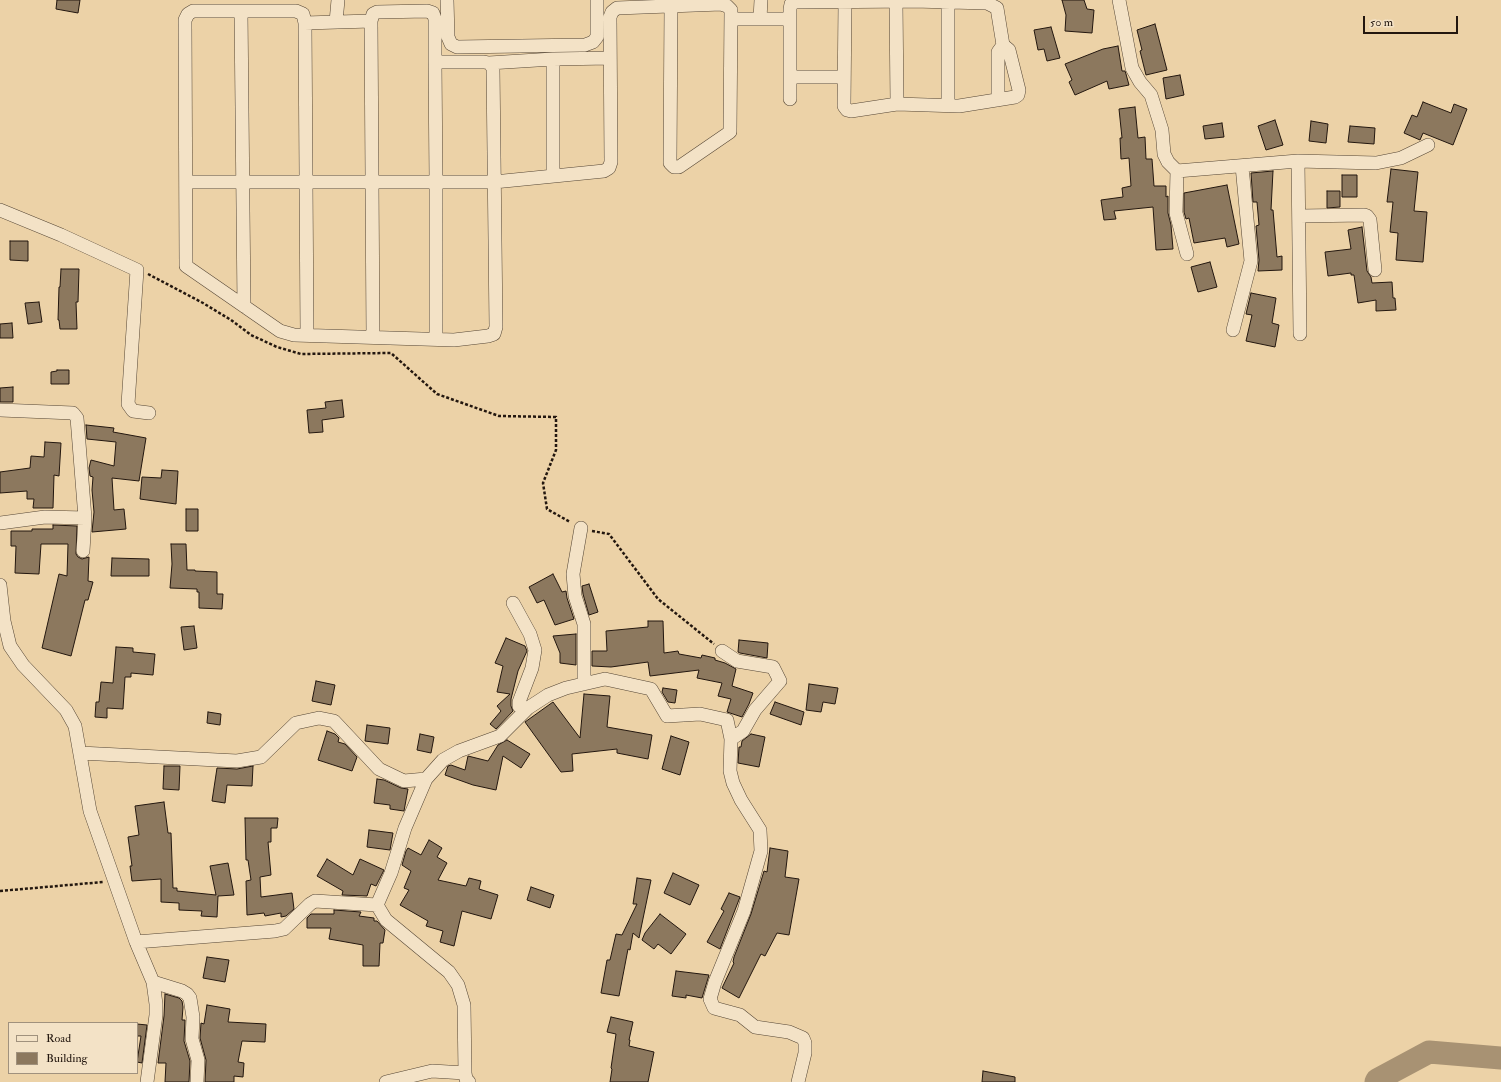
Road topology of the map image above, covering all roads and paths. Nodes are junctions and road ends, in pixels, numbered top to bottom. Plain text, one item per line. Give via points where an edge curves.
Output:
1 (338, 0) edge
2 (447, 0) edge
3 (597, 0) edge
4 (760, 0) edge
5 (1118, 0) edge
6 (896, 1) junction
7 (845, 2) junction
8 (948, 2) junction
9 (671, 6) junction
10 (241, 11) junction
11 (731, 19) junction
12 (760, 19) junction
13 (790, 19) junction
14 (336, 22) junction
15 (371, 22) junction
16 (305, 23) junction
17 (1003, 45) junction
18 (610, 58) junction
19 (553, 59) junction
20 (435, 62) junction
21 (489, 63) junction
22 (790, 77) junction
23 (844, 77) junction
24 (790, 99) dead end
25 (998, 100) junction
26 (897, 104) junction
27 (948, 106) junction
28 (1428, 145) dead end
29 (1298, 161) junction
30 (1242, 166) junction
31 (1177, 171) junction
32 (553, 176) junction
33 (186, 182) junction
34 (243, 182) junction
35 (306, 182) junction
36 (372, 182) junction
37 (436, 182) junction
38 (494, 182) junction
39 (0, 210) edge
40 (1300, 216) junction
41 (1187, 254) dead end
42 (137, 270) junction
43 (1375, 270) dead end
44 (244, 306) junction
45 (1233, 330) dead end
46 (1300, 334) dead end
47 (308, 335) junction
48 (373, 337) junction
49 (436, 339) junction
50 (0, 410) edge
51 (149, 413) dead end
52 (85, 518) junction
53 (0, 523) edge
54 (581, 528) junction
55 (83, 551) dead end
56 (0, 585) edge
57 (513, 602) dead end
58 (722, 651) joint
59 (584, 684) junction
60 (528, 708) junction
61 (731, 739) junction
62 (80, 752) junction
63 (426, 779) junction
64 (115, 882) junction
65 (0, 891) edge
66 (377, 905) junction
67 (136, 942) junction
68 (153, 982) junction
69 (467, 1077) edge
70 (147, 1082) edge
71 (198, 1082) edge
72 (386, 1082) edge
73 (798, 1082) edge

1 - 14 street
2 - 3 street via 448,36 451,44 457,47 585,45 593,42 597,36
4 - 12 street
5 - 31 street via 1132,68 1151,95 1162,130 1164,154
6 - 7 street
6 - 8 street
6 - 26 street
7 - 13 street via 796,2 791,4
7 - 23 street
8 - 17 street via 987,3 997,8
8 - 27 street
9 - 11 street via 722,4 731,10
9 - 11 street via 670,163 674,167 679,167 730,132
9 - 18 street via 617,8 612,12
10 - 16 street via 296,11 303,14
10 - 33 street via 193,11 185,20
10 - 34 street
11 - 12 street
12 - 13 street
13 - 22 street
14 - 15 street
14 - 16 street
15 - 20 street via 373,14 377,12 433,13
15 - 36 street
16 - 35 street
17 - 25 street via 998,52
17 - 25 street via 1009,50 1019,90 1015,97
18 - 19 street
18 - 32 street via 609,168 604,171
19 - 21 street
19 - 32 street
20 - 21 street
20 - 37 street
21 - 38 street via 493,68
22 - 23 street
22 - 24 street
23 - 26 street via 844,106 847,110
25 - 27 street
26 - 27 street
28 - 29 street via 1401,158 1376,163
29 - 30 street
29 - 40 street
30 - 31 street
30 - 45 street via 1251,261
31 - 41 street via 1176,213
32 - 38 street
33 - 34 street
33 - 44 street via 186,266
34 - 35 street
34 - 44 street
35 - 36 street
35 - 47 street
36 - 37 street
36 - 48 street
37 - 38 street
37 - 49 street
38 - 49 street via 494,334 454,340
39 - 42 street
40 - 43 street via 1367,216 1370,220
40 - 46 street
42 - 51 street via 128,404 134,411
42 - 54 path via 203,302 251,335 276,347 302,354 391,353 437,394 499,416 556,417 556,450 543,483 547,509
44 - 47 street via 280,331
47 - 48 street
48 - 49 street
50 - 52 street via 73,413 77,418
52 - 53 street via 45,517
52 - 55 street
54 - 58 path via 609,534 658,599
54 - 59 street via 573,574 575,596 584,624
56 - 62 street via 10,646 23,665 66,710 75,726
57 - 60 street via 530,634 535,650 532,668 519,702 519,706
58 - 61 street via 737,661 773,667 780,681 754,710 743,731
59 - 60 street via 548,695
59 - 61 street via 604,679 651,689 667,716 700,714 727,720
60 - 63 street via 500,736 459,751 443,760
61 - 73 street via 729,762 733,783 760,830 762,851 744,911 710,999 714,1008 740,1015 755,1026 789,1032 803,1038 805,1053
62 - 63 street via 237,761 261,757 296,722 319,718 334,721 379,769 404,781
62 - 64 street via 90,811
63 - 66 street via 405,828 392,874
64 - 65 path
64 - 67 street
66 - 67 street via 315,901 284,929
66 - 69 street via 386,920 449,972 458,985 464,1005
67 - 68 street
68 - 70 street via 156,1015
68 - 71 street via 182,991 190,998 193,1017 192,1039 198,1060
69 - 72 street via 432,1071

